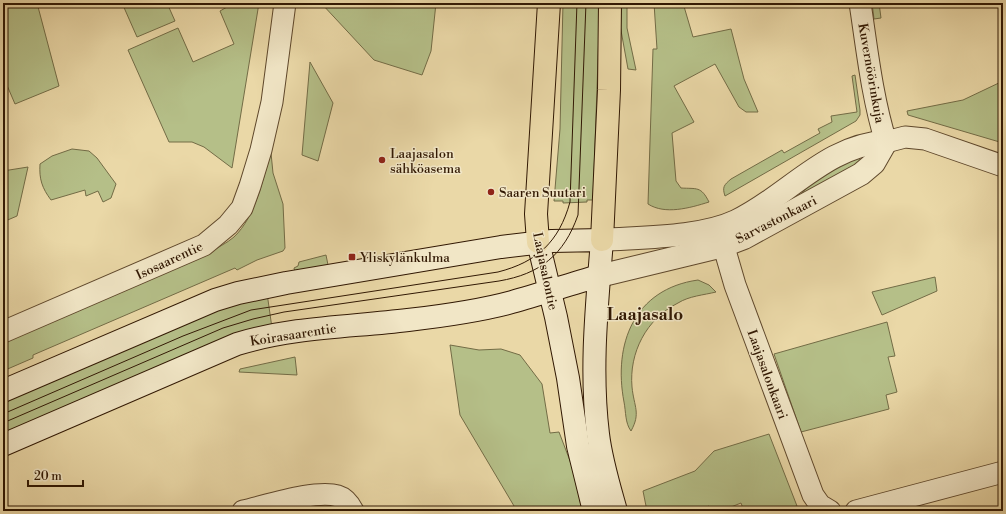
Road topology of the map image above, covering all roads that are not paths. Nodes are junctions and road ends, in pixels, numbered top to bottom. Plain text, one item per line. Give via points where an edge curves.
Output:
1 (285, 3) edge
2 (549, 3) edge
3 (610, 3) edge
4 (860, 3) edge
5 (886, 142) junction
6 (1003, 166) edge
7 (721, 237) junction
8 (602, 240) junction
9 (538, 242) junction
10 (599, 276) junction
11 (549, 290) junction
12 (3, 332) edge
13 (3, 391) edge
14 (3, 445) edge
15 (1003, 472) edge
16 (243, 511) edge
17 (353, 511) edge
18 (594, 511) edge
19 (616, 511) edge
20 (830, 511) edge
21 (856, 511) edge

1 - 12 street, Isosaarentie via 272,102 261,150 242,208 228,225 204,245
2 - 9 main road, Laajasalontie via 536,214
3 - 8 main road via 609,98
4 - 5 street, Kuvernöörinkuja via 879,120
5 - 6 street, Sarvastonkaari via 905,138 925,139
5 - 7 main road, Sarvastonkaari via 870,142 857,146 804,174 781,194 738,220
7 - 8 main road, Sarvastonkaari via 656,236
7 - 10 main road, Sarvastonkaari
7 - 20 street, Laajasalonkaari via 735,285 813,495 820,505
8 - 9 main road
8 - 10 main road
9 - 11 main road, Laajasalontie
9 - 13 main road via 238,293 215,300
10 - 11 main road, Koirasaarentie
10 - 19 main road via 595,335 595,395 599,441
11 - 14 main road, Koirasaarentie via 504,304 408,320 318,328 258,337
11 - 18 main road, Laajasalontie via 566,364 578,446
15 - 21 street
16 - 17 street via 318,494 345,499

